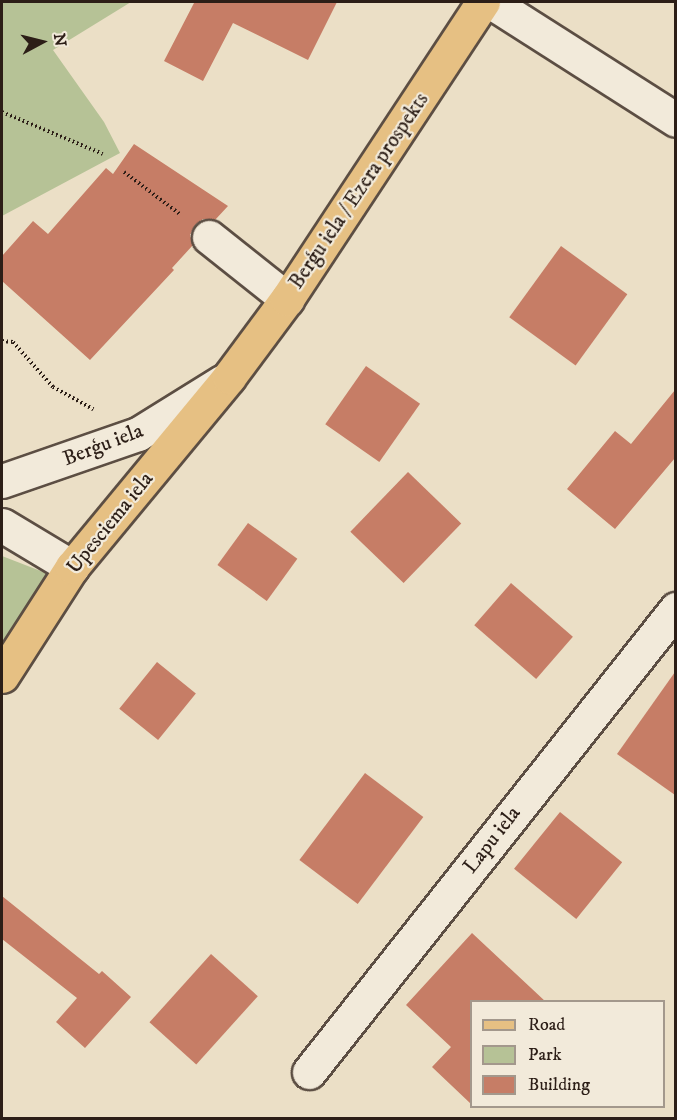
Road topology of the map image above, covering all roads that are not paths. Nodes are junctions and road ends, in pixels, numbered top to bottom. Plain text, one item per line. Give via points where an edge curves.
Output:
1 (483, 2) edge
2 (491, 2) edge
3 (675, 120) edge
4 (209, 237) road end
5 (287, 299) junction
6 (229, 377) junction
7 (2, 481) edge
8 (2, 525) edge
9 (72, 567) junction
10 (675, 609) edge
11 (2, 676) edge
12 (309, 1072) dead end

1 - 5 main road, Berģu iela / Ezera prospekts
2 - 3 street
4 - 5 street
5 - 6 main road, Berģu iela / Ezera prospekts
6 - 7 street, Berģu iela via 138,434
6 - 9 main road, Upesciema iela
8 - 9 street
9 - 11 main road, Upesciema iela
10 - 12 street, Lapu iela

